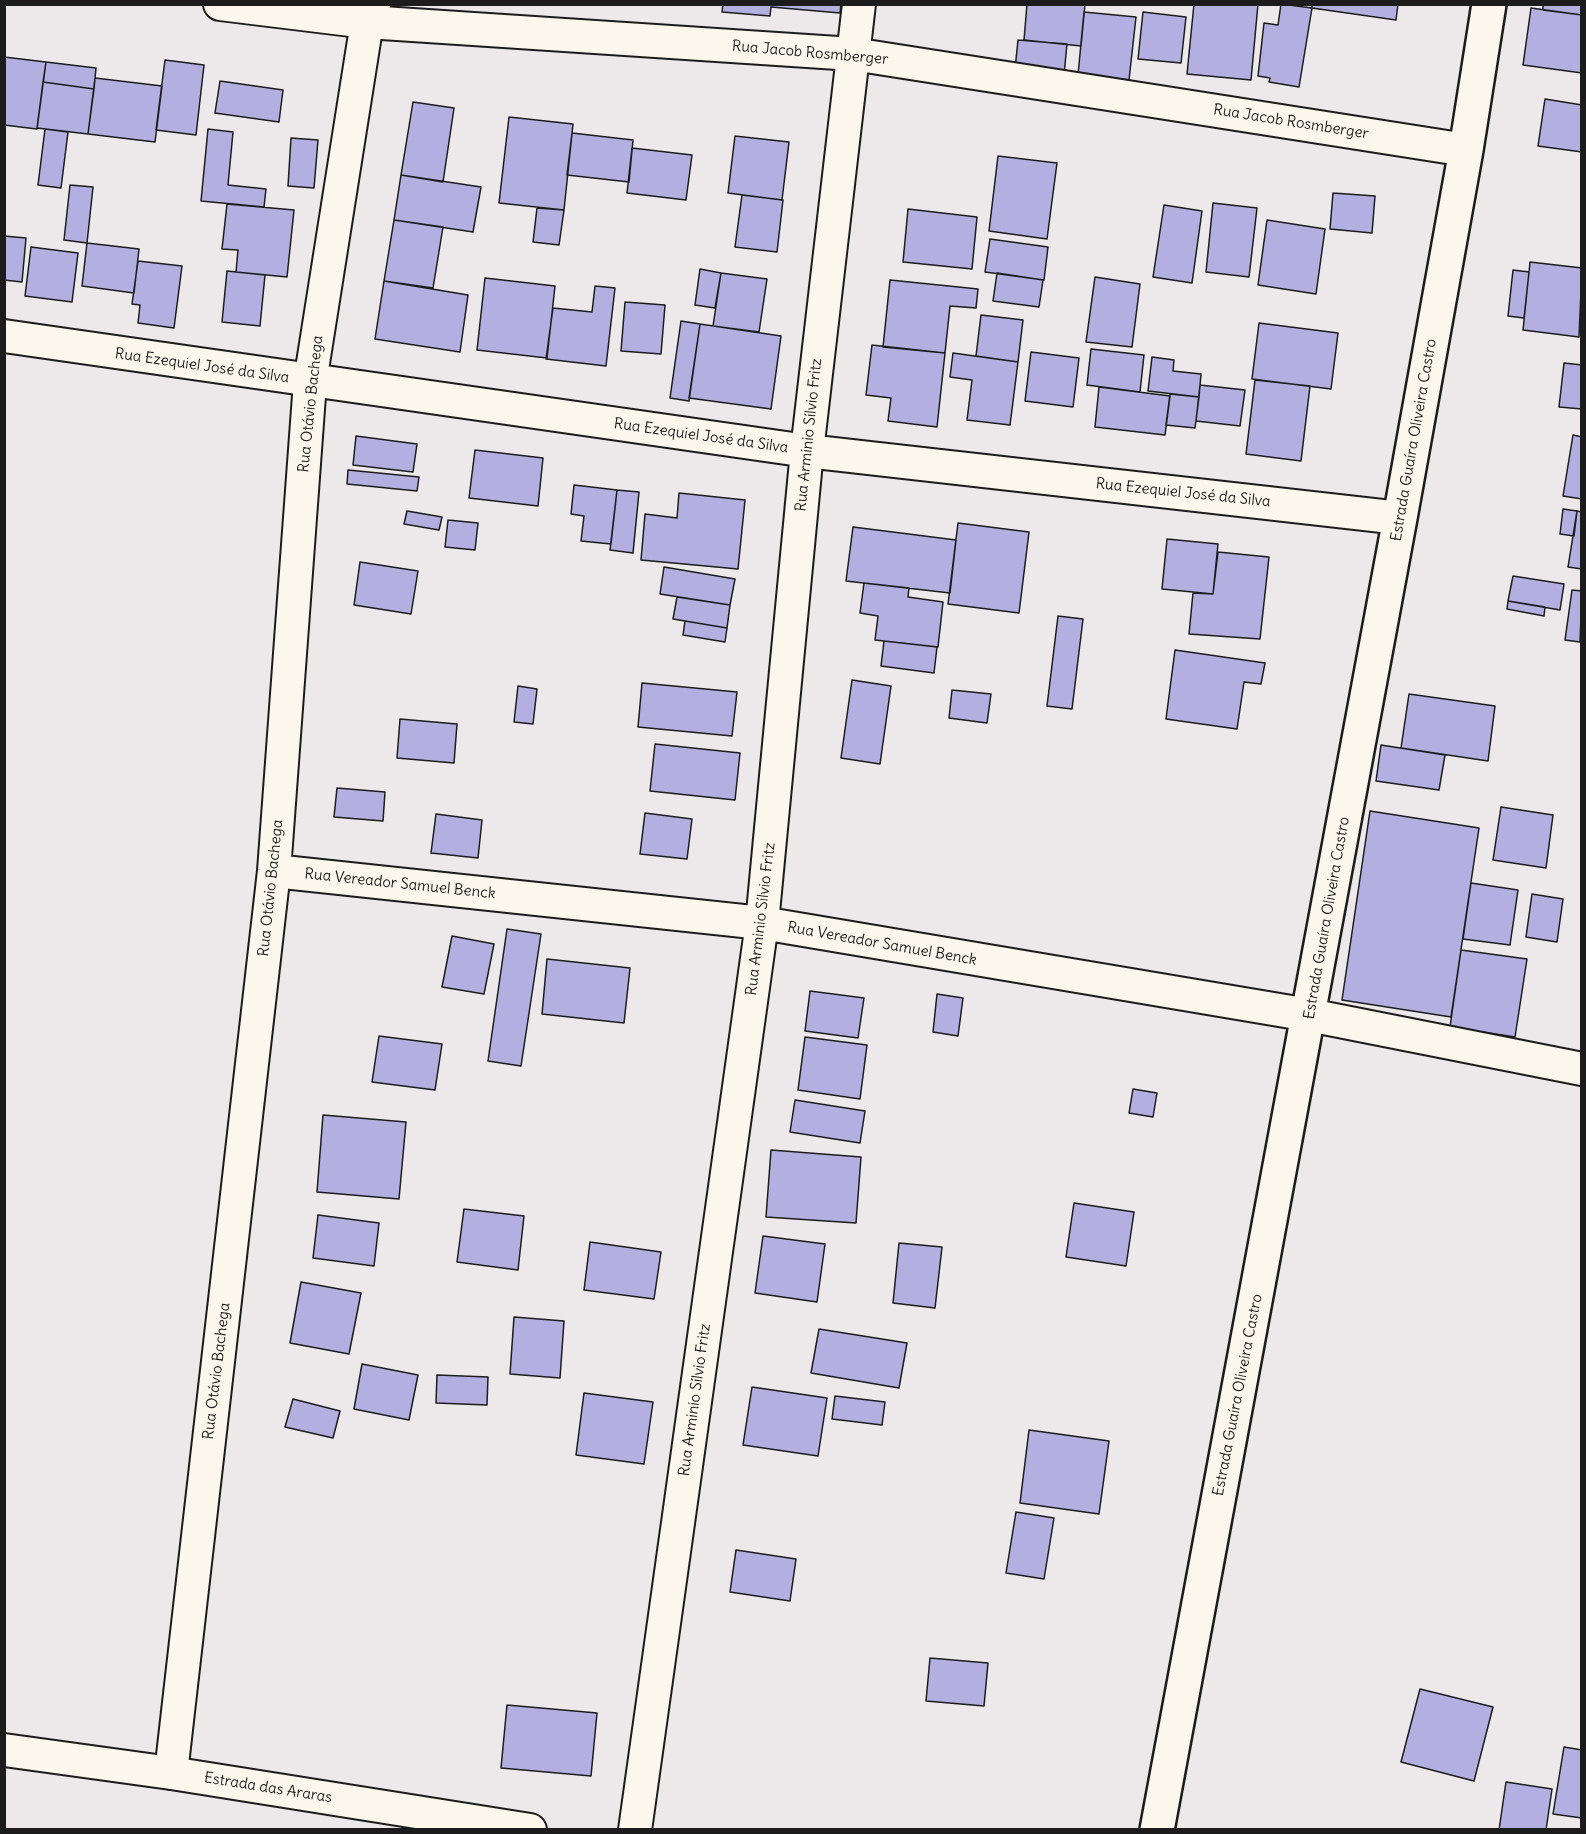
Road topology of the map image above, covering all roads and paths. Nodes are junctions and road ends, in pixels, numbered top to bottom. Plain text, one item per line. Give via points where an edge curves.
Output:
1 (220, 4) edge
2 (859, 4) edge
3 (1489, 4) edge
4 (371, 14) edge
5 (852, 54) junction
6 (1466, 150) junction
7 (4, 336) edge
8 (310, 382) junction
9 (807, 451) junction
10 (1400, 518) junction
11 (274, 871) junction
12 (762, 923) junction
13 (1309, 1015) junction
14 (1581, 1070) edge
15 (4, 1750) edge
16 (171, 1773) junction
17 (530, 1830) edge
18 (635, 1830) edge
19 (1157, 1830) edge

1 - 4 street, Rua Jacob Rosmberger
2 - 5 street, Rua Arminio Sílvio Fritz
3 - 6 street, Estrada Guaíra Oliveira Castro
4 - 5 street, Rua Jacob Rosmberger
4 - 8 street, Rua Otávio Bachega
5 - 6 street, Rua Jacob Rosmberger
5 - 9 street, Rua Arminio Sílvio Fritz
6 - 10 street, Estrada Guaíra Oliveira Castro
7 - 8 street, Rua Ezequiel José da Silva
8 - 9 street, Rua Ezequiel José da Silva
8 - 11 street, Rua Otávio Bachega
9 - 10 street, Rua Ezequiel José da Silva
9 - 12 street, Rua Arminio Sílvio Fritz
10 - 13 street, Estrada Guaíra Oliveira Castro
11 - 12 street, Rua Vereador Samuel Benck
11 - 16 street, Rua Otávio Bachega
12 - 13 street, Rua Vereador Samuel Benck
12 - 18 street, Rua Arminio Sílvio Fritz
13 - 14 street, Rua Vereador Samuel Benck
13 - 19 street, Estrada Guaíra Oliveira Castro
15 - 16 street, Estrada das Araras
16 - 17 street, Estrada das Araras

